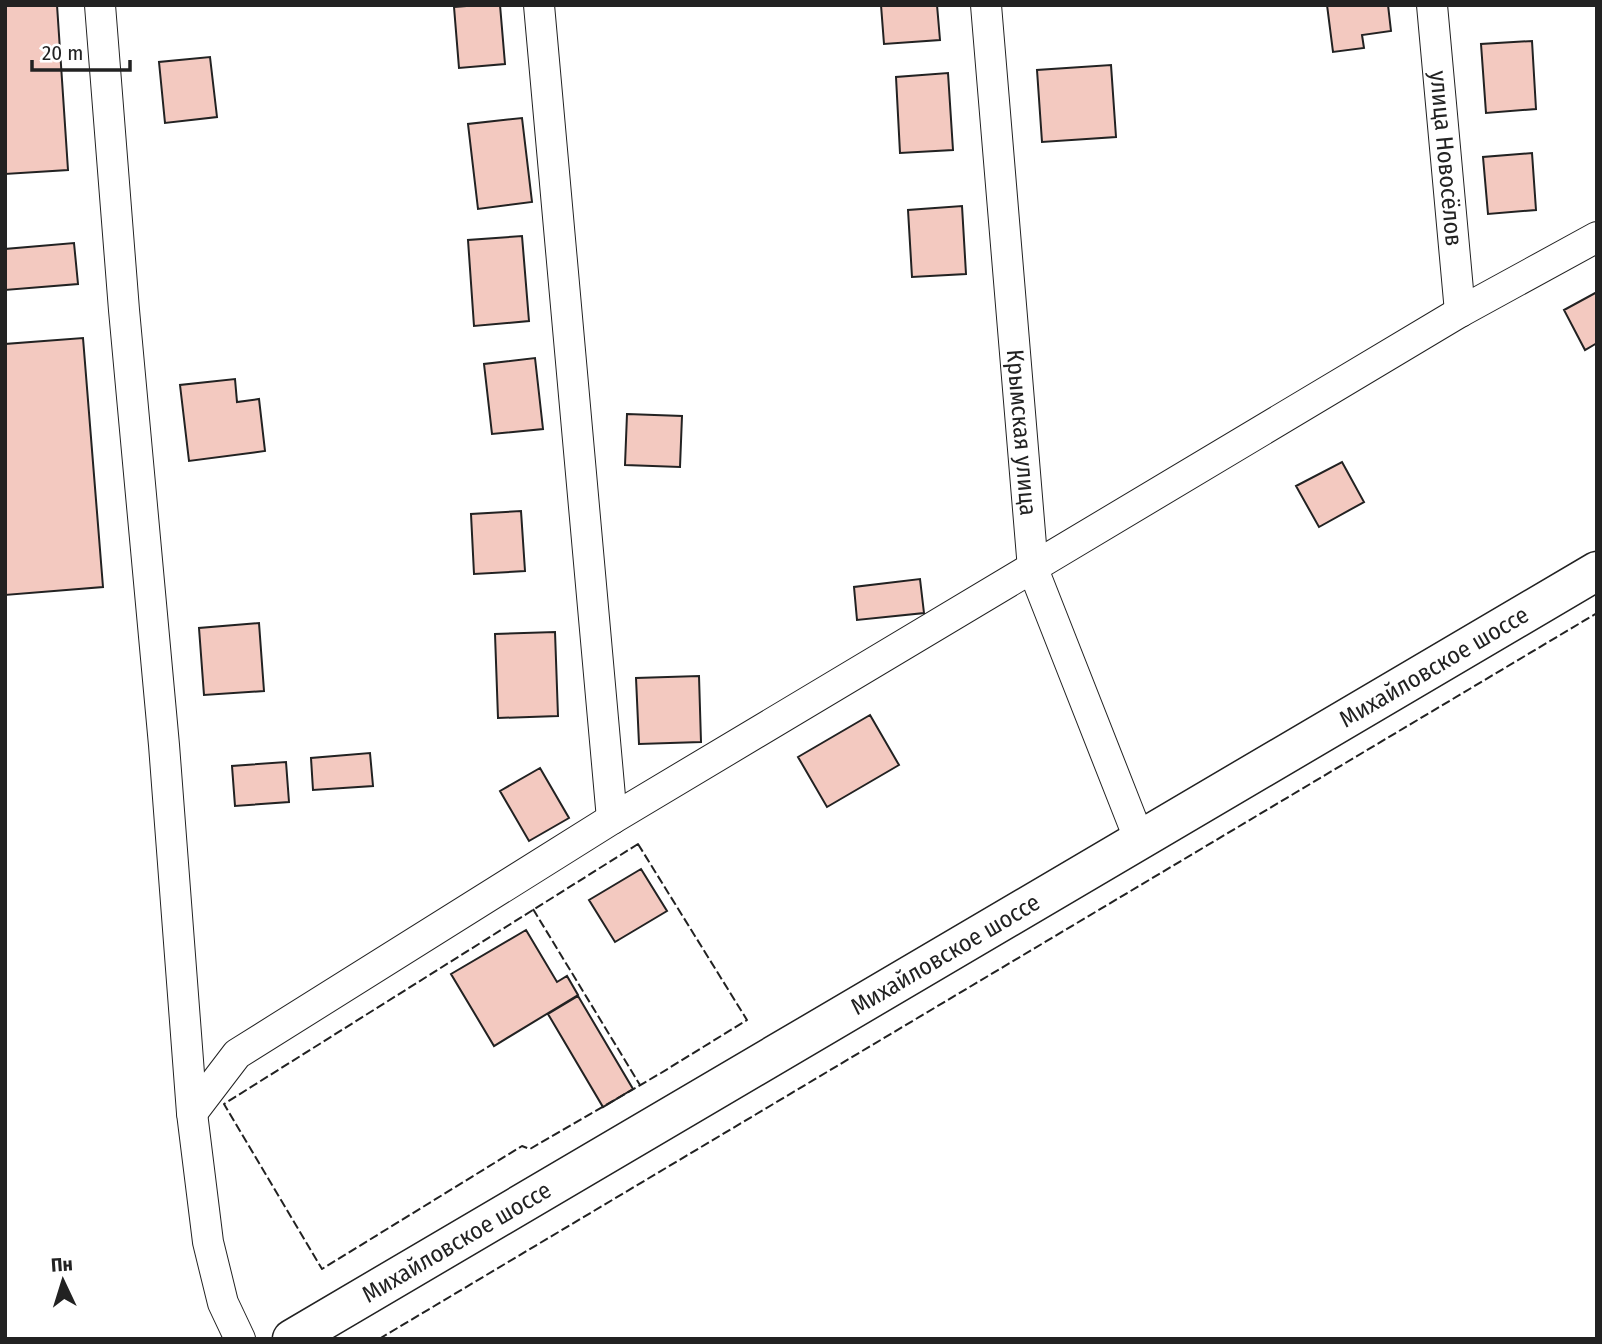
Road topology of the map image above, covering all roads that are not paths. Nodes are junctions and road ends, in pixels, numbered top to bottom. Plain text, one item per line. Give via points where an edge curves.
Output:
1 (100, 5) edge
2 (539, 5) edge
3 (986, 5) edge
4 (1432, 5) edge
5 (1597, 237) edge
6 (1460, 312) junction
7 (1033, 569) junction
8 (1597, 571) edge
9 (612, 819) junction
10 (1140, 841) junction
11 (192, 1113) junction
12 (240, 1339) edge
13 (292, 1339) edge

1 - 11 street
2 - 9 street
3 - 7 street, Крымская улица
4 - 6 street, улица Новосёлов
5 - 6 street
6 - 7 street
7 - 9 street
7 - 10 street, Крымская улица
8 - 10 main road, Михайловское шоссе
9 - 11 street via 237,1054
10 - 13 main road, Михайловское шоссе
11 - 12 street via 208,1242 223,1303

